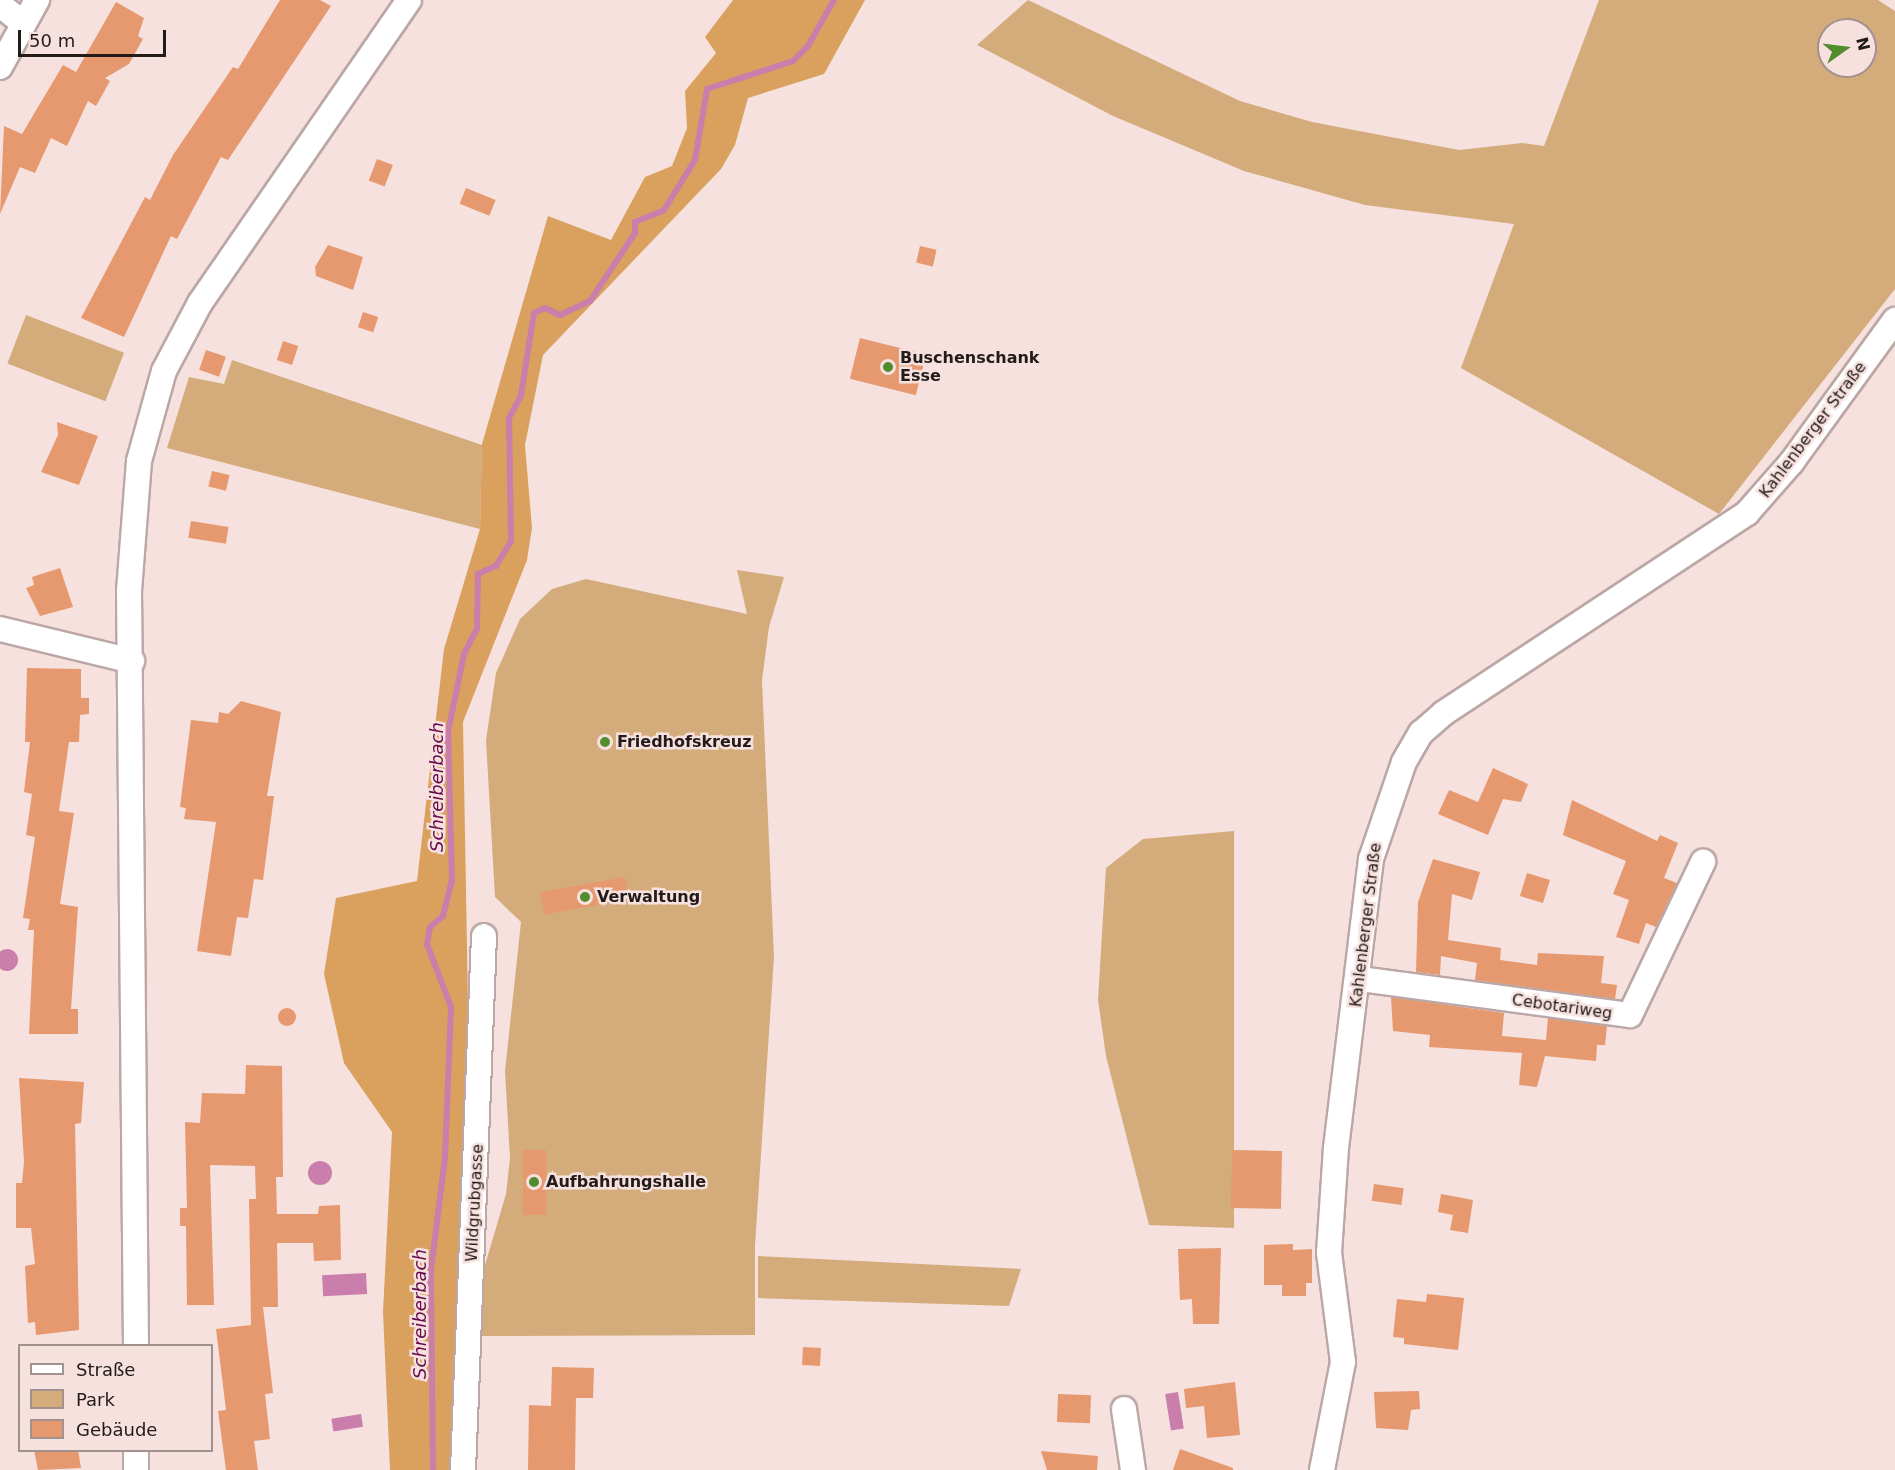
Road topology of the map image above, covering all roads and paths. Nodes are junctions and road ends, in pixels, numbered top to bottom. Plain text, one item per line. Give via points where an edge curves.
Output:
1 (37, 0) edge
2 (409, 0) edge
3 (0, 5) edge
4 (22, 22) junction
5 (0, 67) edge
6 (1895, 320) edge
7 (0, 629) edge
8 (132, 661) junction
9 (1703, 862) dead end
10 (484, 936) dead end
11 (1360, 979) junction
12 (136, 1344) edge
13 (1124, 1409) dead end
14 (136, 1452) edge
15 (136, 1470) edge
16 (463, 1470) edge
17 (1133, 1470) edge
18 (1322, 1470) edge

1 - 4 street
2 - 8 street via 200,303 165,371 149,416 132,502
3 - 4 street
4 - 5 street
6 - 11 street, Kahlenberger Straße via 1791,463 1747,513 1421,733 1379,824
7 - 8 street
8 - 12 street
9 - 11 street, Cebotariweg via 1630,1015
10 - 16 street, Wildgrubgasse
11 - 18 street, Kahlenberger Straße via 1329,1225 1342,1373
13 - 17 street
14 - 15 street

